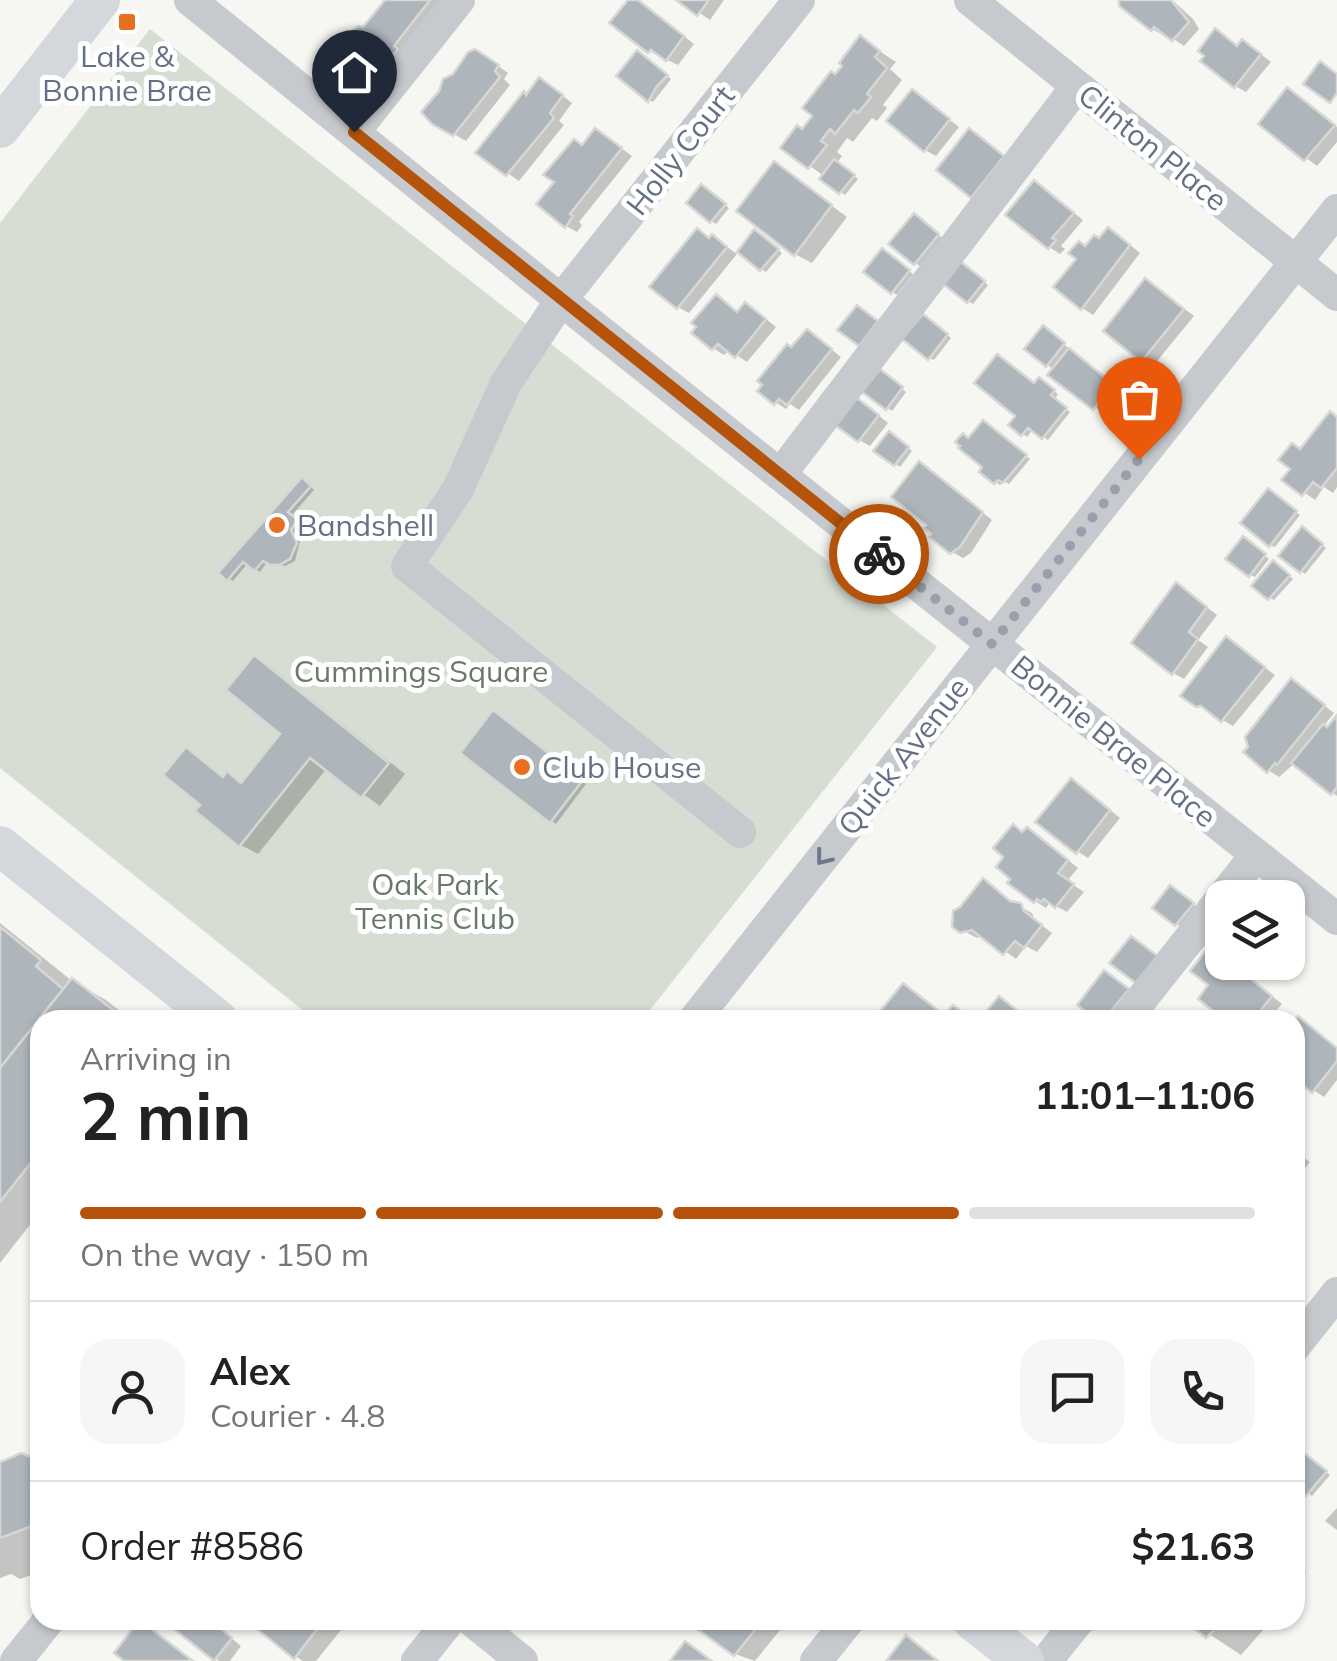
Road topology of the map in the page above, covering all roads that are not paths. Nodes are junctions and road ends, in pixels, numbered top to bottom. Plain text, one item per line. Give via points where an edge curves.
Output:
1 (100, 0) edge
2 (190, 0) edge
3 (459, 0) edge
4 (799, 0) edge
5 (970, 0) edge
6 (1077, 86) junction
7 (0, 128) edge
8 (354, 132) junction
9 (1337, 210) edge
10 (1296, 262) junction
11 (1337, 295) edge
12 (560, 300) junction
13 (780, 474) junction
14 (992, 644) junction
15 (740, 832) dead end
16 (0, 846) edge
17 (1256, 855) junction
18 (1337, 919) edge
19 (205, 1010) edge
20 (702, 1010) edge
21 (1134, 1010) edge
22 (1337, 1293) edge
23 (1305, 1333) edge
24 (41, 1630) edge
25 (442, 1630) edge
26 (483, 1630) edge
27 (841, 1630) edge
28 (985, 1630) edge
29 (1070, 1630) edge
30 (16, 1661) edge
31 (417, 1661) edge
32 (522, 1661) edge
33 (816, 1661) edge
34 (1024, 1661) edge
35 (1046, 1661) edge

1 - 7 main road
2 - 8 street, Bonnie Brae Place
3 - 8 street
4 - 12 street, Holly Court
5 - 6 street, Clinton Place
6 - 10 street, Clinton Place
6 - 13 street
8 - 12 street, Bonnie Brae Place
9 - 10 street, Quick Avenue
10 - 11 street, Clinton Place
10 - 14 street, Quick Avenue
12 - 13 street, Bonnie Brae Place
12 - 15 street, Holly Court via 506,383 458,490 407,566
13 - 14 street, Bonnie Brae Place
14 - 17 street, Bonnie Brae Place
14 -> 20 street, Quick Avenue
16 - 19 main road
17 - 18 street, Bonnie Brae Place
17 - 21 street
22 - 23 street
24 - 30 street
25 - 31 street
26 - 32 street
27 - 33 street
28 - 34 main road
29 - 35 street

